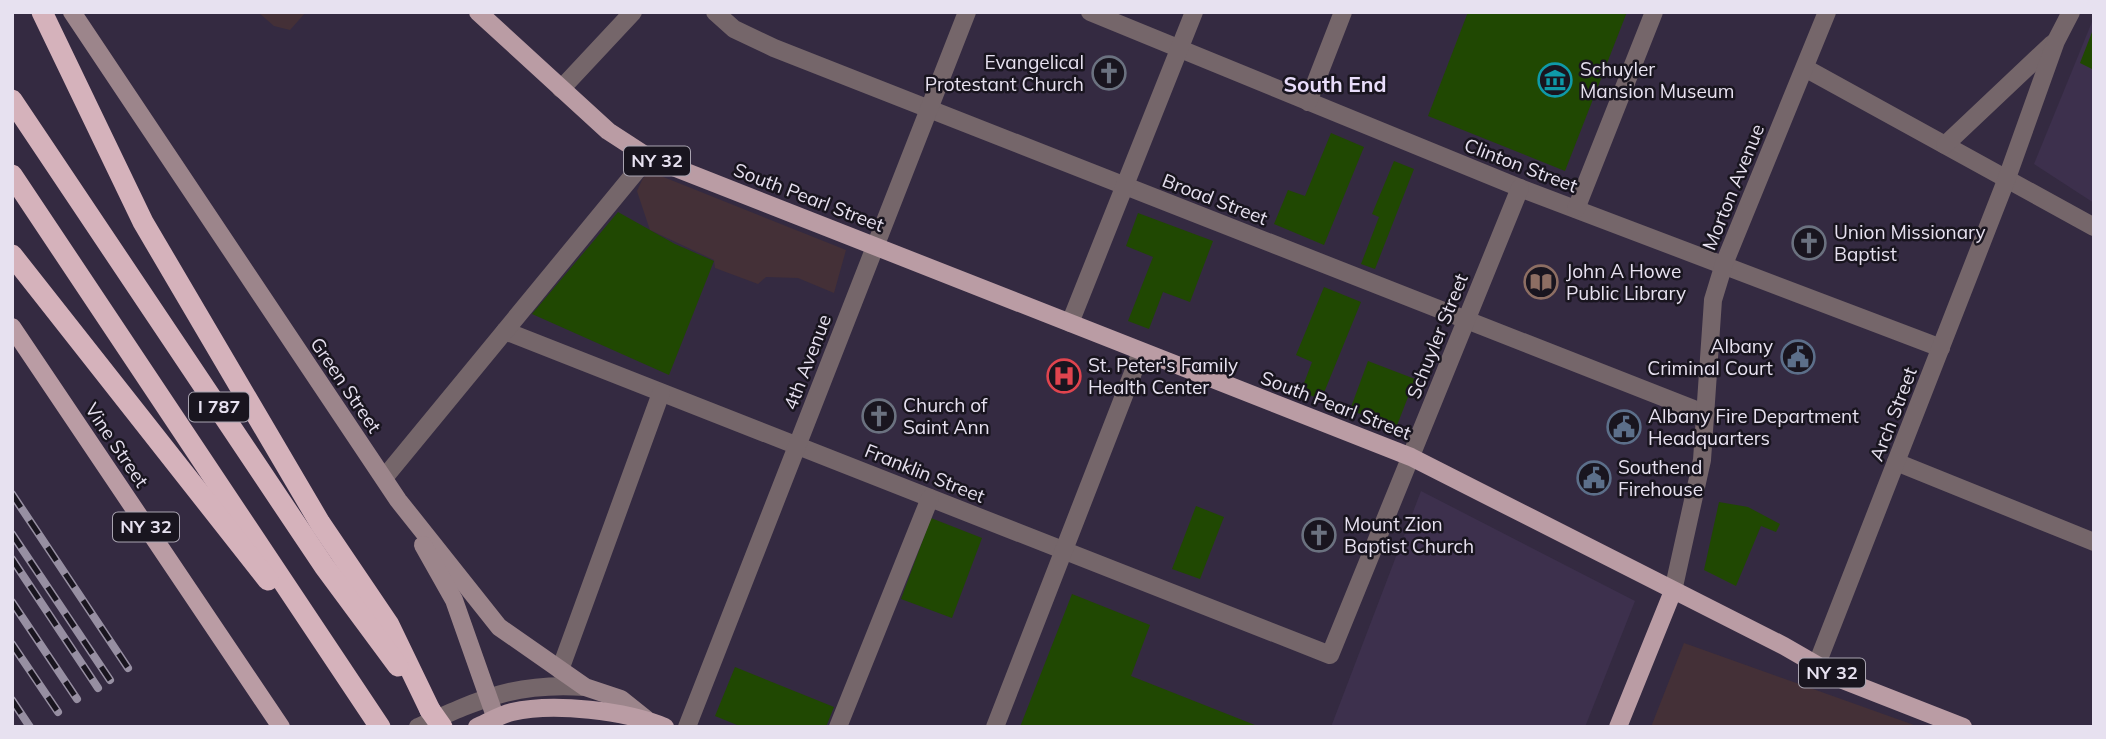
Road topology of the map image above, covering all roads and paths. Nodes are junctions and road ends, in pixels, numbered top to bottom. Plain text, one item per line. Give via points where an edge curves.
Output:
1 (42, 12) edge
2 (72, 12) edge
3 (478, 12) edge
4 (633, 12) edge
5 (715, 12) edge
6 (967, 12) edge
7 (1090, 12) edge
8 (1194, 12) edge
9 (1343, 12) edge
10 (1654, 12) edge
11 (1827, 12) edge
12 (2071, 12) edge
13 (2056, 41) junction
14 (1180, 48) junction
15 (1805, 68) junction
16 (561, 89) junction
17 (12, 100) edge
18 (1308, 102) junction
19 (929, 109) junction
20 (1945, 145) junction
21 (648, 157) junction
22 (12, 175) edge
23 (2007, 178) junction
24 (1126, 186) junction
25 (1520, 188) junction
26 (1576, 209) junction
27 (2094, 227) edge
28 (876, 246) junction
29 (12, 254) edge
30 (1724, 264) junction
31 (1467, 319) junction
32 (1070, 323) junction
33 (12, 327) edge
34 (505, 331) junction
35 (1941, 348) junction
36 (1141, 352) junction
37 (662, 393) junction
38 (1706, 414) junction
39 (798, 444) junction
40 (1411, 457) junction
41 (1896, 462) junction
42 (384, 478) junction
43 (930, 498) junction
44 (398, 500) junction
45 (2094, 542) edge
46 (1064, 549) junction
47 (1673, 591) junction
48 (1330, 654) joint
49 (1817, 664) junction
50 (560, 670) junction
51 (344, 672) junction
52 (585, 687) junction
53 (487, 696) junction
54 (496, 719) junction
55 (646, 719) junction
56 (430, 721) edge
57 (281, 727) edge
58 (380, 727) edge
59 (477, 727) edge
60 (665, 727) edge
61 (687, 727) edge
62 (838, 727) edge
63 (995, 727) edge
64 (1618, 727) edge
65 (1963, 727) edge

1 - 56 highway via 143,222 320,523 389,625
2 - 42 main road, Green Street
3 - 16 main road, South Pearl Street / NY 32
4 - 16 street
5 - 19 street, Broad Street via 734,29 774,48
6 - 19 street, 4th Avenue
7 - 14 street, Clinton Street
8 - 14 street
9 - 18 street
10 - 26 street
11 - 15 street, Morton Avenue
12 - 13 street
13 - 20 street
13 - 23 street, Arch Street
14 - 18 street, Clinton Street
14 - 24 street
15 - 20 street
15 - 30 street, Morton Avenue
16 - 21 main road, South Pearl Street / NY 32 via 608,131
17 - 56 highway, I 787
18 - 25 street, Clinton Street
19 - 24 street, Broad Street
19 - 28 street, 4th Avenue
20 - 23 street
21 - 28 main road, South Pearl Street / NY 32
21 - 34 street
22 - 51 highway, I 787
23 - 27 street
23 - 35 street, Arch Street
24 - 31 street, Broad Street
24 - 32 street
25 - 26 street, Clinton Street
25 - 31 street, Schuyler Street
26 - 30 street, Clinton Street
28 - 32 main road, South Pearl Street / NY 32
28 - 39 street, 4th Avenue
29 - 51 highway
30 - 35 street, Clinton Street
30 - 38 street, Morton Avenue via 1713,300
31 - 38 street, Broad Street
31 - 40 street, Schuyler Street
32 - 36 main road, South Pearl Street / NY 32
33 - 57 main road, Vine Street / NY 32
34 - 37 street, Franklin Street
34 - 42 street
35 - 41 street, Arch Street
36 - 40 main road, South Pearl Street / NY 32
36 - 46 street
37 - 39 street, Franklin Street
37 - 50 street
38 - 47 street, Morton Avenue via 1694,504
39 - 43 street, Franklin Street
39 - 61 street, 4th Avenue
40 - 47 main road, South Pearl Street / NY 32
40 - 48 street, Schuyler Street
41 - 45 street
41 - 49 street, Arch Street
42 - 44 main road, Green Street
43 - 46 street, Franklin Street
43 - 62 street
44 - 50 main road, Green Street via 499,628
44 - 53 main road via 454,600
46 - 48 street, Franklin Street
46 - 63 street
47 - 49 main road, South Pearl Street / NY 32
47 - 64 main road
49 - 65 main road, South Pearl Street / NY 32 via 1843,680
50 - 52 main road, Green Street
51 - 58 highway, I 787
52 - 53 street via 529,687
52 - 55 main road, Green Street via 621,699
53 - 54 main road
53 - 56 street
54 - 55 main road, Green Street via 513,712 569,709
54 - 59 main road
55 - 60 main road, Green Street

